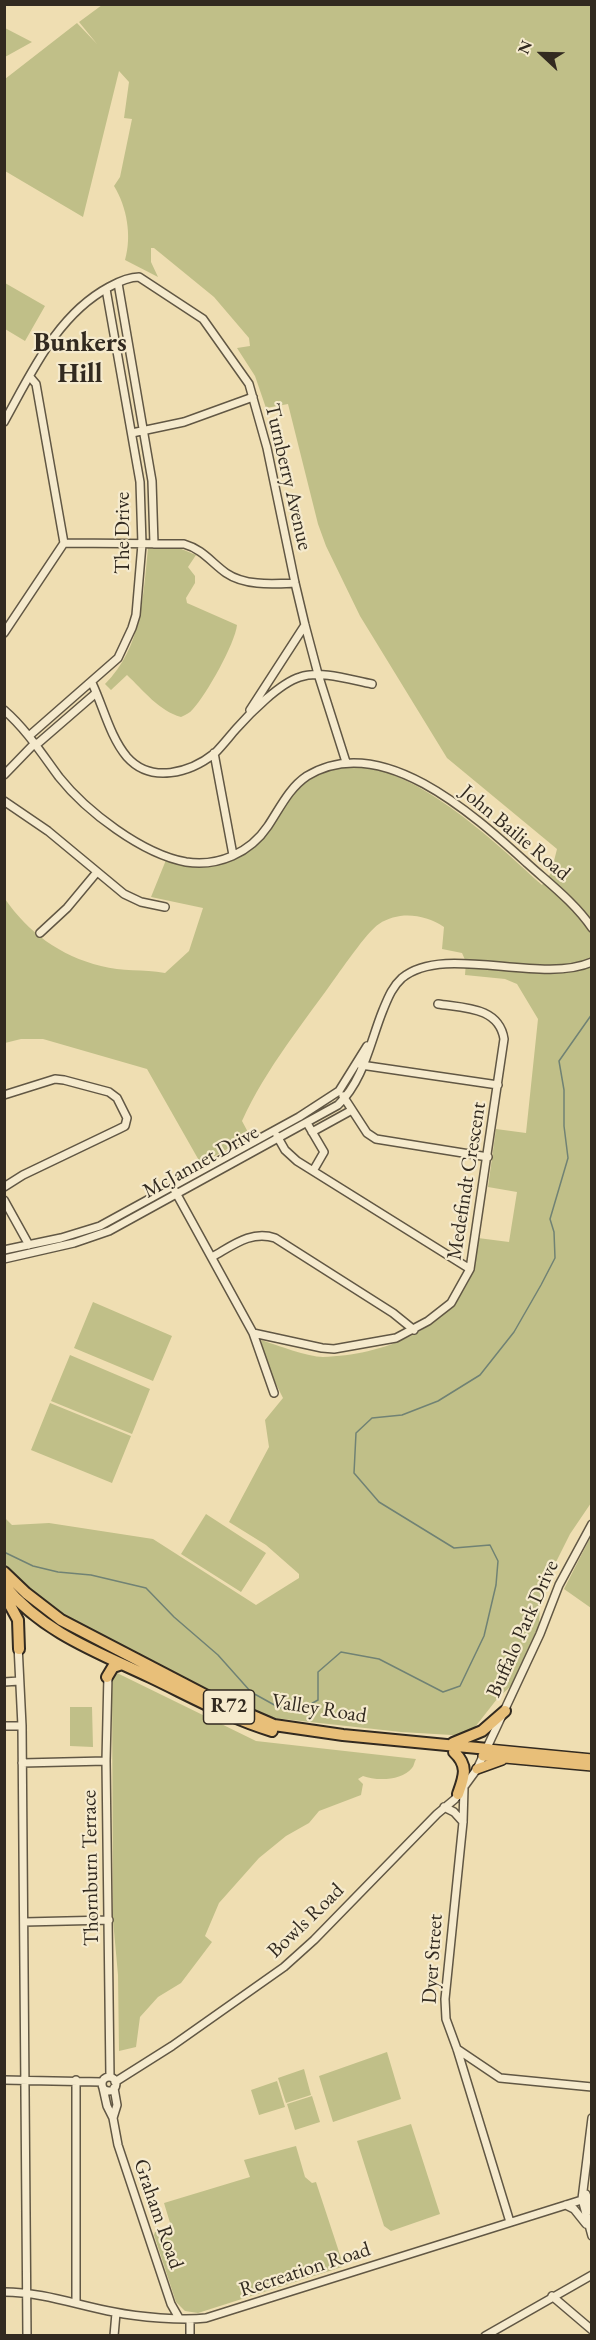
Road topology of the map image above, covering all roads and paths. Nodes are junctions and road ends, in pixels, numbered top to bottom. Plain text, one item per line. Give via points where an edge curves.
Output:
1 (118, 283) junction
2 (106, 289) junction
3 (30, 377) junction
4 (253, 397) junction
5 (4, 422) edge
6 (144, 431) junction
7 (132, 433) junction
8 (64, 543) junction
9 (142, 544) junction
10 (154, 544) junction
11 (294, 583) junction
12 (305, 625) junction
13 (4, 633) edge
14 (318, 674) junction
15 (92, 683) junction
16 (372, 684) dead end
17 (96, 693) junction
18 (4, 710) edge
19 (246, 718) junction
20 (33, 742) junction
21 (214, 753) junction
22 (346, 762) junction
23 (4, 775) edge
24 (4, 801) edge
25 (233, 855) junction
26 (97, 872) junction
27 (165, 907) dead end
28 (591, 928) edge
29 (40, 933) dead end
30 (591, 962) edge
31 (438, 1004) dead end
32 (360, 1064) junction
33 (498, 1085) junction
34 (339, 1091) junction
35 (4, 1095) edge
36 (345, 1098) junction
37 (352, 1110) junction
38 (307, 1123) junction
39 (274, 1131) junction
40 (312, 1132) junction
41 (278, 1138) junction
42 (488, 1157) junction
43 (313, 1171) junction
44 (4, 1186) edge
45 (172, 1186) junction
46 (177, 1194) junction
47 (4, 1200) edge
48 (28, 1244) junction
49 (4, 1250) edge
50 (33, 1253) junction
51 (212, 1257) junction
52 (4, 1259) edge
53 (470, 1269) junction
54 (414, 1330) junction
55 (253, 1333) junction
56 (274, 1393) dead end
57 (591, 1524) edge
58 (4, 1572) edge
59 (4, 1585) edge
60 (4, 1594) edge
61 (4, 1605) edge
62 (72, 1626) junction
63 (19, 1649) junction
64 (110, 1658) junction
65 (122, 1664) junction
66 (107, 1677) junction
67 (19, 1681) junction
68 (4, 1682) edge
69 (505, 1711) junction
70 (4, 1726) edge
71 (22, 1726) junction
72 (451, 1748) junction
73 (485, 1753) junction
74 (507, 1759) junction
75 (591, 1759) edge
76 (106, 1761) junction
77 (22, 1763) junction
78 (591, 1766) edge
79 (477, 1769) junction
80 (459, 1794) junction
81 (444, 1807) junction
82 (464, 1813) junction
83 (463, 1822) junction
84 (108, 1920) junction
85 (24, 1922) junction
86 (457, 2049) junction
87 (25, 2079) junction
88 (4, 2080) edge
89 (76, 2080) junction
90 (113, 2083) junction
91 (103, 2085) junction
92 (591, 2087) edge
93 (113, 2118) junction
94 (591, 2118) edge
95 (585, 2198) junction
96 (566, 2205) junction
97 (591, 2211) edge
98 (510, 2222) junction
99 (591, 2234) edge
100 (591, 2275) edge
101 (4, 2292) edge
102 (26, 2292) junction
103 (552, 2296) junction
104 (76, 2303) junction
105 (116, 2313) junction
106 (179, 2318) junction
107 (190, 2319) junction
108 (591, 2330) edge
109 (27, 2336) edge
110 (114, 2336) edge
111 (190, 2336) edge
112 (485, 2336) edge

1 - 2 street, Turnberry Avenue
1 - 4 street, Turnberry Avenue via 140,277 203,319 246,379
1 - 6 street, The Drive
2 - 3 street, Turnberry Avenue via 69,317
2 - 7 street, The Drive
3 - 5 street, Turnberry Avenue
3 - 8 street via 36,384
4 - 6 street via 184,422
4 - 11 street, Turnberry Avenue
6 - 7 street
6 - 10 street, The Drive via 152,481
7 - 9 street, The Drive via 140,482
8 - 9 street
8 - 13 street
9 - 10 street
9 - 15 street, The Drive via 132,628 118,658
10 - 11 street via 190,546 237,578 258,583
11 - 12 street, Turnberry Avenue
12 - 14 street, Turnberry Avenue
12 - 19 street
14 - 16 street
14 - 19 street via 291,681
14 - 22 street, Turnberry Avenue
15 - 17 street
15 - 20 street, The Drive
17 - 20 street
17 - 21 street via 118,742 140,767 162,774 175,772
18 - 20 street, John Bailie Road
19 - 21 street
20 - 23 street
20 - 25 street, John Bailie Road via 81,799 140,843 185,861 207,863
21 - 25 street
22 - 25 street, John Bailie Road via 306,777 287,795 260,837
22 - 28 street, John Bailie Road via 377,765 453,801 566,898
24 - 26 street
26 - 27 street via 131,898
26 - 29 street
30 - 32 street, McJannet Drive via 560,969 447,964 420,968 394,987
31 - 33 street, Medefindt Crescent via 481,1011 500,1025 504,1039
32 - 33 street
32 - 34 street, McJannet Drive
32 - 36 street, McJannet Drive
33 - 42 street, Medefindt Crescent
34 - 36 street
34 - 39 street, McJannet Drive
35 - 44 street via 55,1079 64,1080 109,1092 127,1115 123,1128
36 - 37 street
36 - 38 street, McJannet Drive
37 - 40 street
37 - 42 street via 367,1133 376,1139
38 - 40 street
38 - 41 street, McJannet Drive
39 - 41 street
39 - 45 street, McJannet Drive
40 - 43 street via 324,1152
41 - 43 street via 290,1155
41 - 46 street, McJannet Drive
42 - 53 street, Medefindt Crescent
43 - 53 street
45 - 46 street
45 - 48 street, McJannet Drive via 100,1226
46 - 50 street, McJannet Drive via 109,1231
46 - 51 street
47 - 48 street
48 - 49 street, McJannet Drive
48 - 50 street
50 - 52 street, McJannet Drive
51 - 54 street via 255,1236 275,1238
51 - 55 street
53 - 54 street, Medefindt Crescent via 451,1304
54 - 55 street, Medefindt Crescent via 396,1338 334,1349
55 - 56 street
57 - 69 street, Buffalo Park Drive via 559,1585
58 - 62 highway, Valley Road / R72
59 - 64 highway, Valley Road / R72 via 47,1626
60 - 63 highway via 18,1620
61 - 63 street via 14,1625
62 - 64 highway via 105,1646
62 - 72 highway, Valley Road / R72 via 207,1696 274,1725
63 - 67 street
64 - 65 highway, Valley Road / R72
64 - 66 street, Thornburn Terrace
65 - 66 highway via 113,1667
65 - 72 highway, Valley Road / R72 via 274,1732
66 - 76 street, Thornburn Terrace
67 - 68 street
67 - 71 street
69 - 72 highway
69 - 73 street, Buffalo Park Drive
70 - 71 street
71 - 77 street
72 - 73 highway, Valley Road / R72
72 - 80 highway via 461,1758 465,1771
73 - 74 main road, R72
73 - 75 main road, R72
73 - 79 street, Bowls Road
74 - 78 main road, R72
74 - 79 main road
76 - 77 street
76 - 84 street, Thornburn Terrace
77 - 85 street
79 - 80 street, Bowls Road
80 - 81 street, Bowls Road
80 - 82 street
80 - 82 street, Dyer Street
81 - 83 street
81 - 90 street, Bowls Road via 284,1967
82 - 83 street, Dyer Street
83 - 86 street, Dyer Street via 445,1999 446,2019
84 - 85 street
84 - 90 street, Thornburn Terrace
85 - 87 street
86 - 92 street via 500,2078
86 - 98 street, Dyer Street
87 - 88 street
87 - 89 street
87 - 102 street
89 - 91 street
89 - 104 street
90 - 91 street, Bowls Road via 105,2078
90 - 91 street via 110,2091
90 - 93 street, Graham Road via 117,2105
91 - 93 street, Graham Road
93 - 106 street, Graham Road via 118,2145
94 - 95 street
95 - 96 street, Recreation Road
95 - 97 street
95 - 99 street
96 - 98 street, Recreation Road
96 - 99 street via 577,2212
98 - 107 street, Recreation Road via 230,2311
100 - 103 street
101 - 102 street, Recreation Road
102 - 104 street, Recreation Road
102 - 109 street
103 - 108 street
103 - 112 street
104 - 105 street, Recreation Road
105 - 106 street, Recreation Road
105 - 110 street
106 - 107 street, Recreation Road
107 - 111 street

